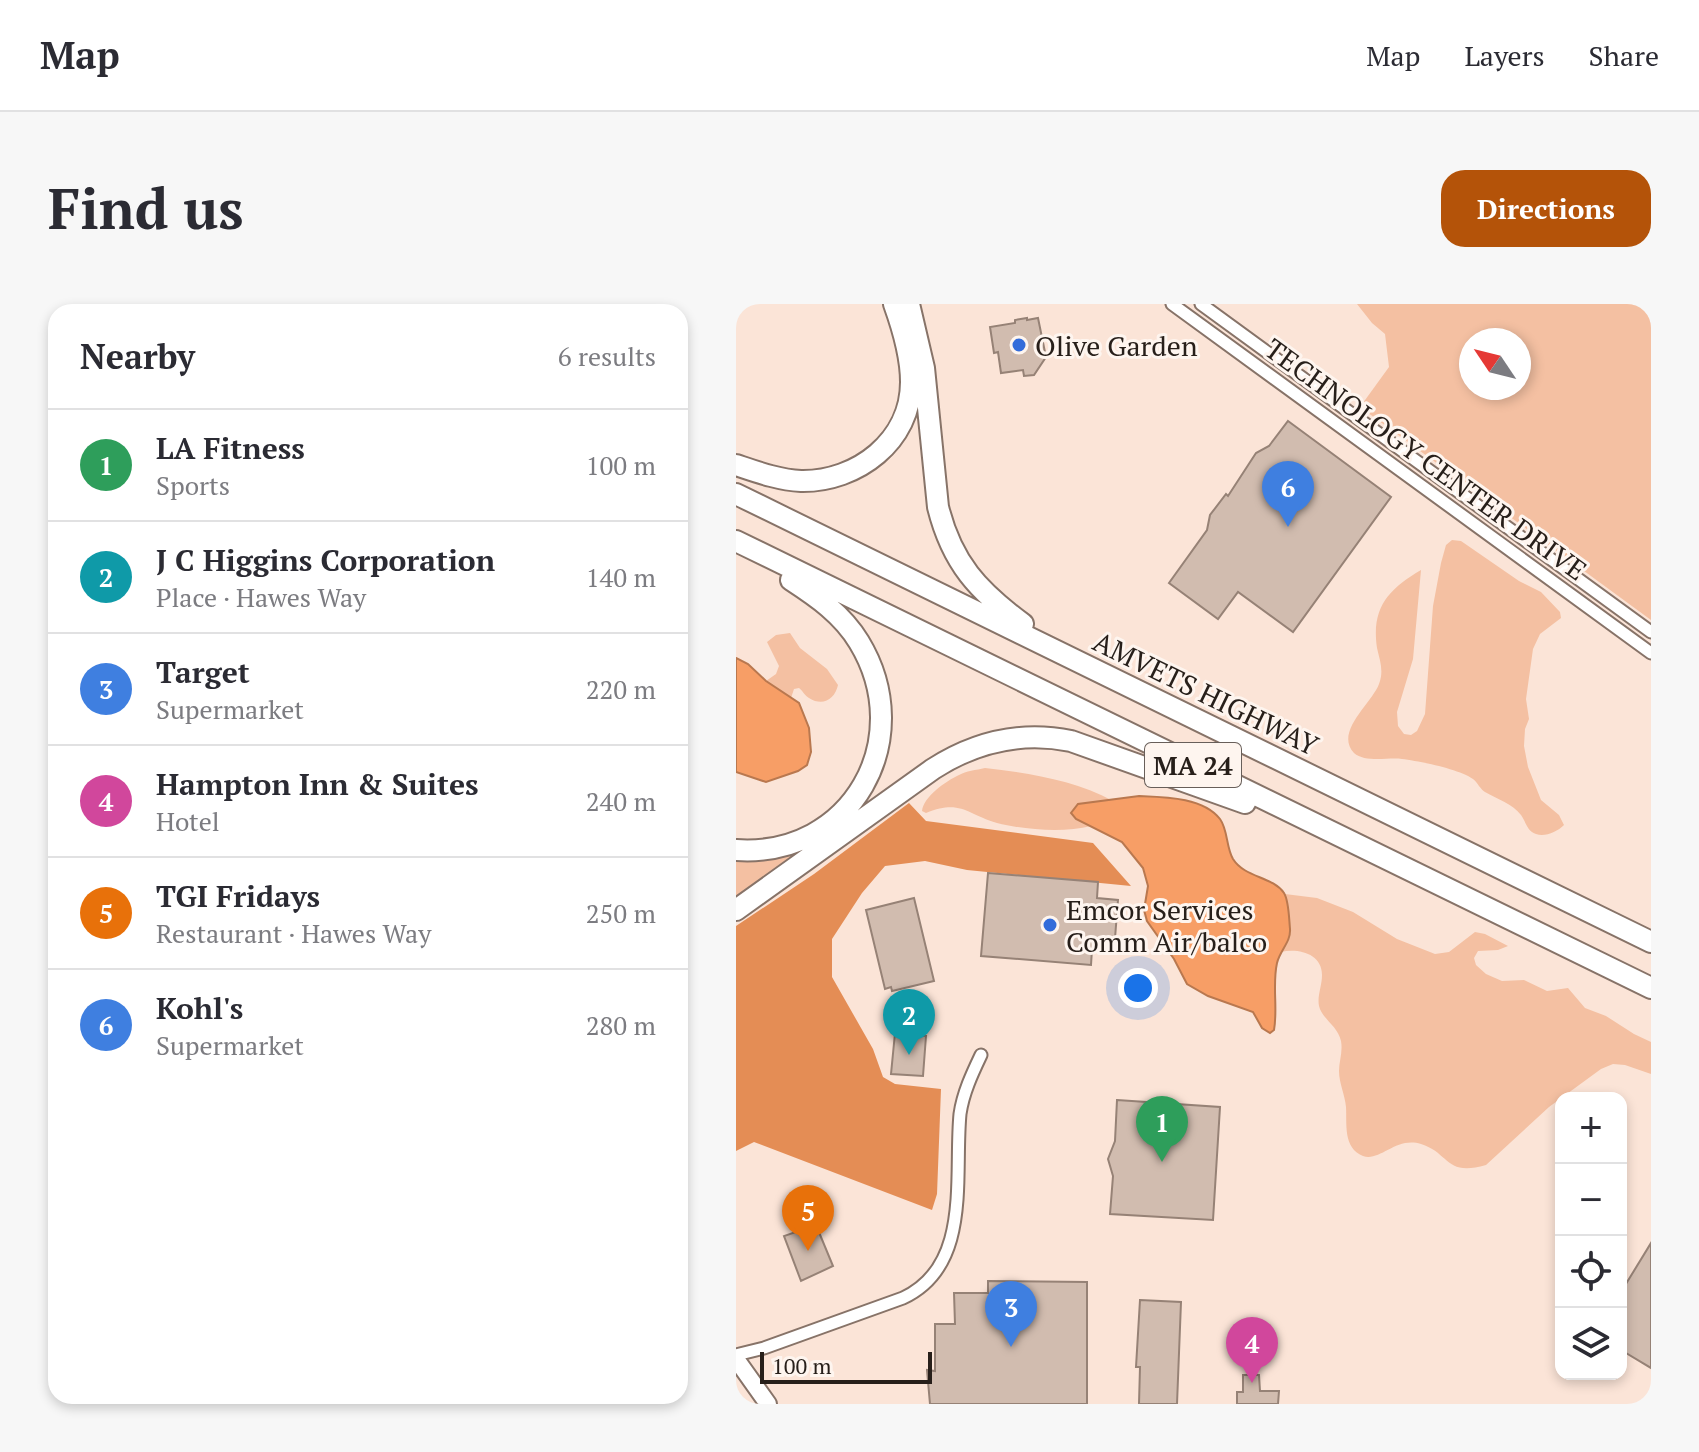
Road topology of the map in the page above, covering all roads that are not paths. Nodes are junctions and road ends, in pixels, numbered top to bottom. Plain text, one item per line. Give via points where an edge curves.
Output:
1 (894, 304) edge
2 (909, 304) edge
3 (1172, 304) edge
4 (1201, 304) edge
5 (736, 465) edge
6 (736, 494) edge
7 (736, 544) edge
8 (1651, 632) edge
9 (1651, 653) edge
10 (1137, 691) junction
11 (736, 850) edge
12 (1463, 896) junction
13 (736, 910) edge
14 (1651, 942) edge
15 (1651, 988) edge
16 (981, 1055) dead end
17 (736, 1357) edge
18 (768, 1404) edge

1 - 5 highway via 906,342 911,391 902,423 878,454 851,472 819,480 779,478
2 - 10 highway via 924,368 938,507 957,559 983,593 1024,625
3 - 9 street, TECHNOLOGY CENTER DRIVE
4 - 8 street, TECHNOLOGY CENTER DRIVE
6 - 10 highway, AMVETS HIGHWAY / MA 24
7 - 11 highway via 805,589 846,624 869,662 882,718 873,768 856,798 834,821 799,842
7 - 12 highway, MA 24
10 - 14 highway, AMVETS HIGHWAY / MA 24
12 - 13 highway via 1214,791 1088,746 1043,737 997,740 949,758
12 - 15 highway, MA 24
16 - 17 street via 961,1112 954,1233 934,1276 903,1298
17 - 18 main road

